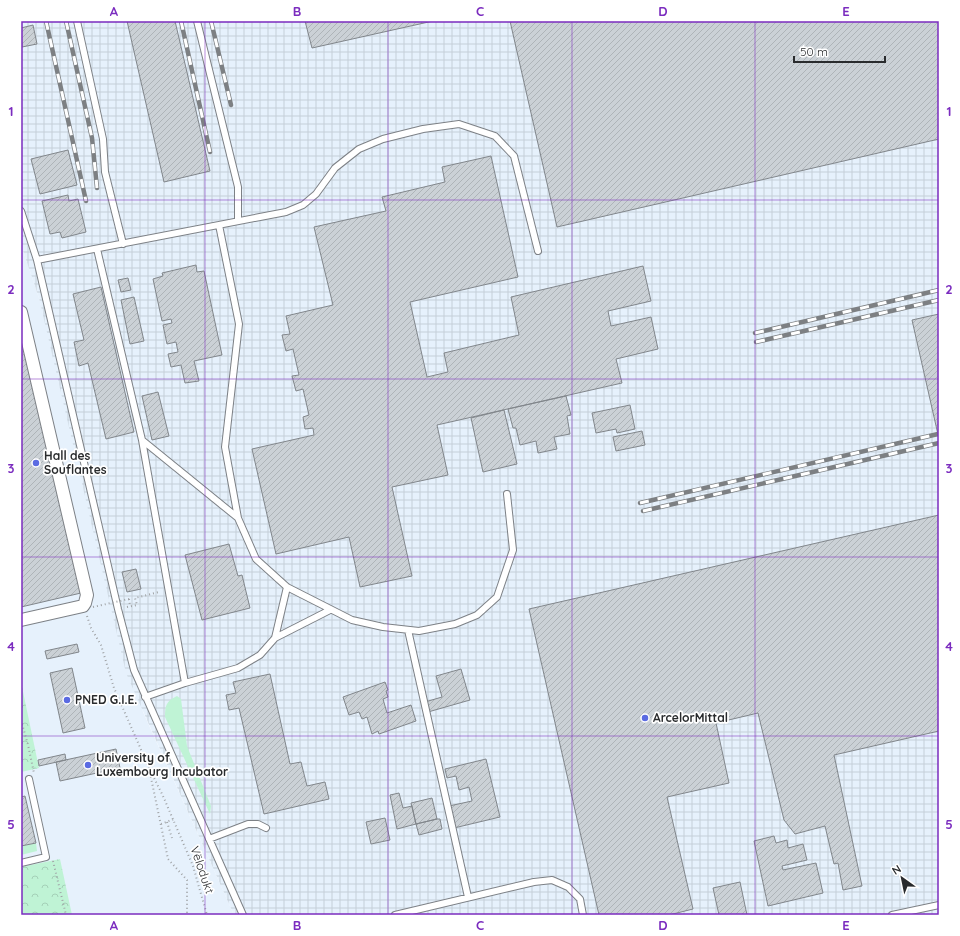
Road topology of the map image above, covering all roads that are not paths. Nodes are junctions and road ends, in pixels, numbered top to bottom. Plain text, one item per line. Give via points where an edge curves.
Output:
1 (77, 21) edge
2 (197, 21) edge
3 (21, 211) edge
4 (238, 221) junction
5 (219, 225) junction
6 (123, 244) junction
7 (98, 249) junction
8 (538, 251) dead end
9 (37, 260) junction
10 (21, 312) edge
11 (142, 440) junction
12 (507, 494) dead end
13 (238, 518) junction
14 (287, 587) junction
15 (330, 610) junction
16 (21, 620) edge
17 (408, 630) junction
18 (275, 638) junction
19 (185, 683) junction
20 (145, 697) junction
21 (29, 776) road end
22 (266, 828) dead end
23 (209, 839) junction
24 (21, 863) edge
25 (468, 898) junction
26 (939, 905) edge
27 (242, 915) edge
28 (395, 915) edge
29 (583, 915) edge
30 (892, 915) edge

1 - 6 lane via 103,139 105,172
2 - 4 lane via 238,187
3 - 9 lane
4 - 5 lane
4 - 8 lane via 286,212 303,205 316,194 335,168 359,149 383,139 423,129 459,124 495,136 514,156
5 - 6 lane
5 - 13 lane via 239,324 225,448
6 - 7 lane
7 - 9 lane
7 - 11 lane
9 - 20 lane via 118,609 134,670
10 - 16 street via 87,595 85,603 88,606
11 - 13 lane
11 - 19 lane
12 - 17 lane via 513,550 497,596 477,615 455,624 419,632
13 - 14 lane via 256,558
14 - 15 lane
14 - 18 lane
15 - 17 lane via 352,620
15 - 18 lane
17 - 25 lane
18 - 19 lane via 260,655 238,668
19 - 20 lane
20 - 23 lane
21 - 24 lane via 46,857
22 - 23 lane via 258,824 248,824
23 - 27 lane
25 - 28 lane
25 - 29 lane via 552,880 568,887 580,899
26 - 30 lane

